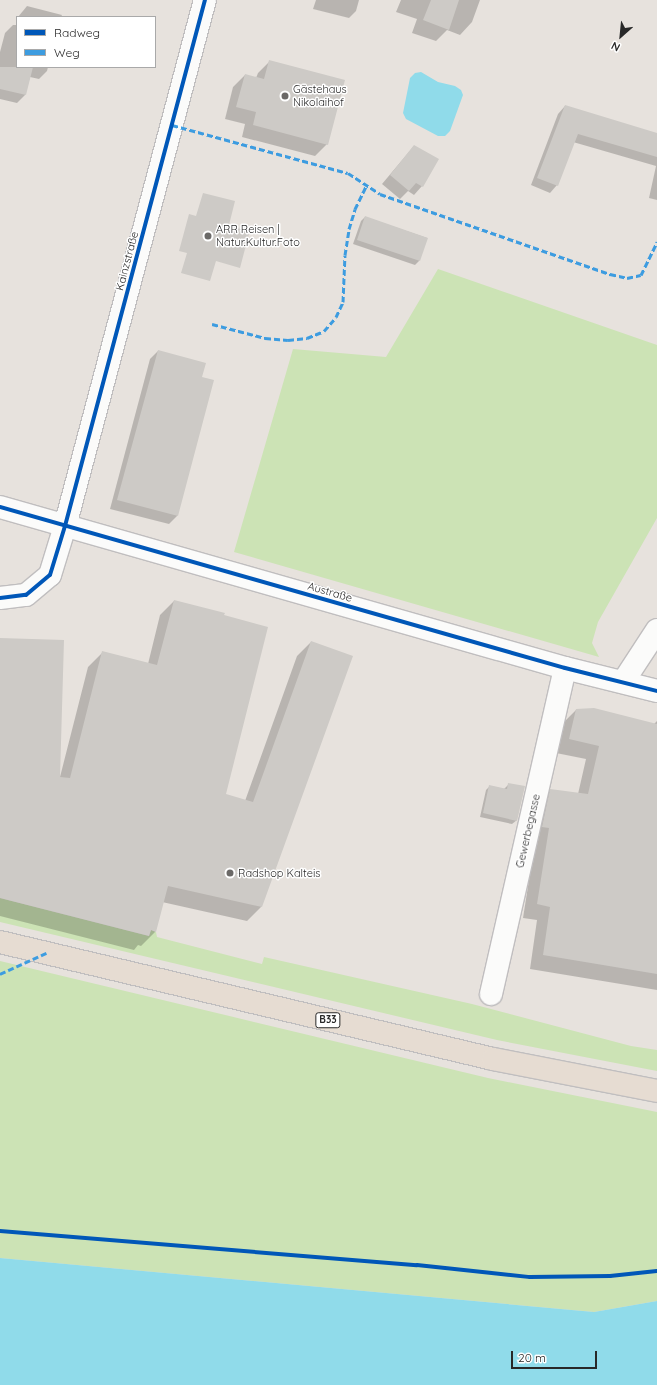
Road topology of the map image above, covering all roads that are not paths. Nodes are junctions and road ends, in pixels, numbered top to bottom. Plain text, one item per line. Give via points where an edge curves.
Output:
1 (205, 0) edge
2 (0, 507) edge
3 (65, 526) junction
4 (0, 598) edge
5 (657, 630) edge
6 (565, 668) junction
7 (623, 682) junction
8 (657, 691) edge
9 (0, 942) edge
10 (491, 994) dead end
11 (657, 1091) edge

1 - 3 street, Kainzstraße
2 - 3 street, Austraße
3 - 4 street, Kainzstraße via 50,575 26,595
3 - 6 street, Austraße
5 - 7 street
6 - 7 street, Austraße
6 - 10 street, Gewerbegasse
7 - 8 street, Austraße
9 - 11 highway, B33 via 493,1059

